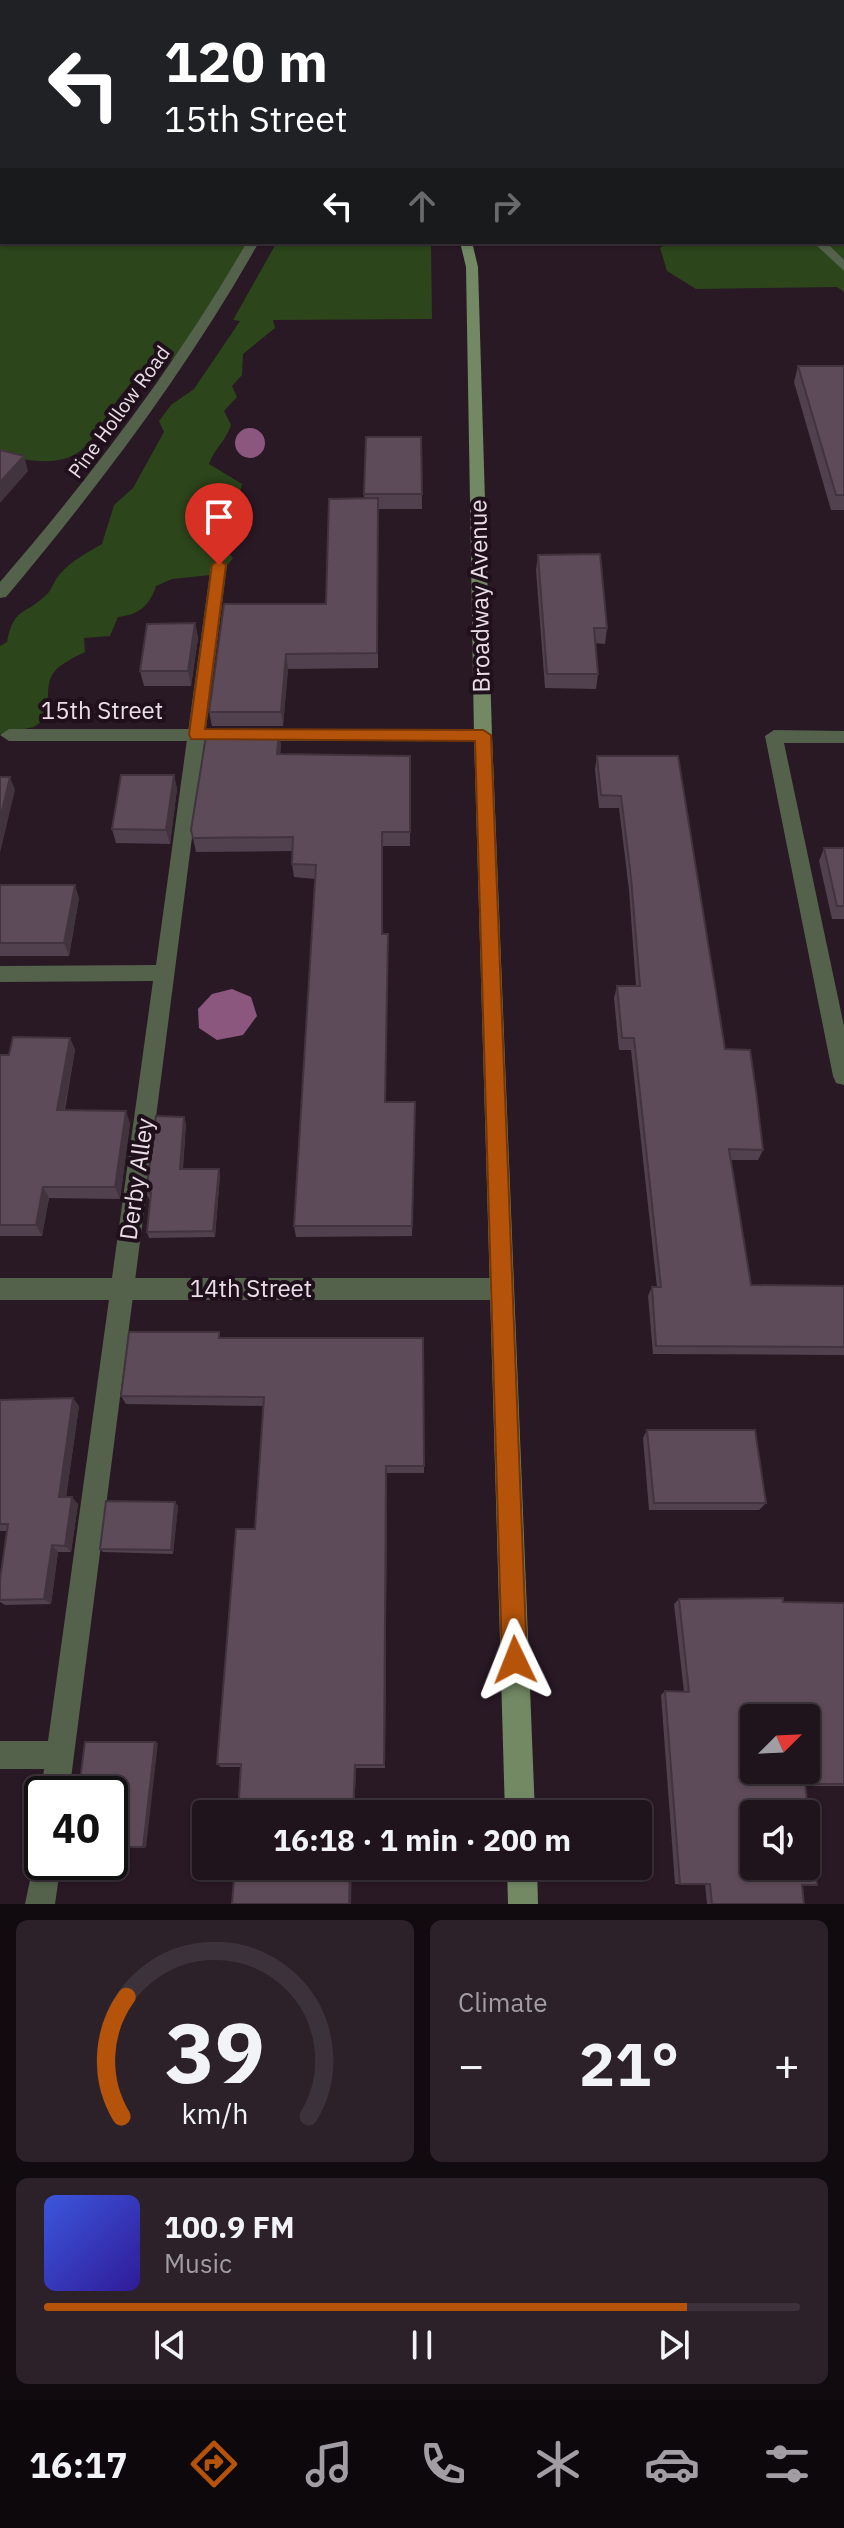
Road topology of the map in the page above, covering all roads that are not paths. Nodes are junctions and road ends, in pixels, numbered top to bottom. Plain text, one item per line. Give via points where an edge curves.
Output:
1 (252, 244) edge
2 (466, 244) edge
3 (821, 244) edge
4 (844, 267) edge
5 (219, 565) dead end
6 (0, 593) edge
7 (197, 734) junction
8 (9, 735) dead end
9 (483, 735) junction
10 (844, 737) edge
11 (165, 973) junction
12 (0, 974) edge
13 (844, 1076) edge
14 (122, 1288) junction
15 (0, 1289) edge
16 (502, 1289) junction
17 (0, 1755) edge
18 (60, 1755) junction
19 (57, 1776) edge
20 (520, 1800) edge
21 (43, 1880) edge
22 (522, 1880) edge
23 (40, 1904) edge
24 (523, 1904) edge

1 - 6 street, Pine Hollow Road via 231,284 98,478
2 - 9 street, Broadway Avenue via 472,267
3 - 4 street
5 - 7 street, Derby Alley
7 - 8 street, 15th Street
7 - 9 street, 15th Street
7 - 11 street, Derby Alley
9 - 16 street, Broadway Avenue
10 - 13 street via 774,736
11 - 12 street
11 - 14 street, Derby Alley
14 - 15 street, 14th Street
14 - 16 street, 14th Street
14 - 18 street, Derby Alley
16 - 20 street, Broadway Avenue
17 - 18 street
18 - 19 street, Derby Alley
21 - 23 street
22 - 24 street

